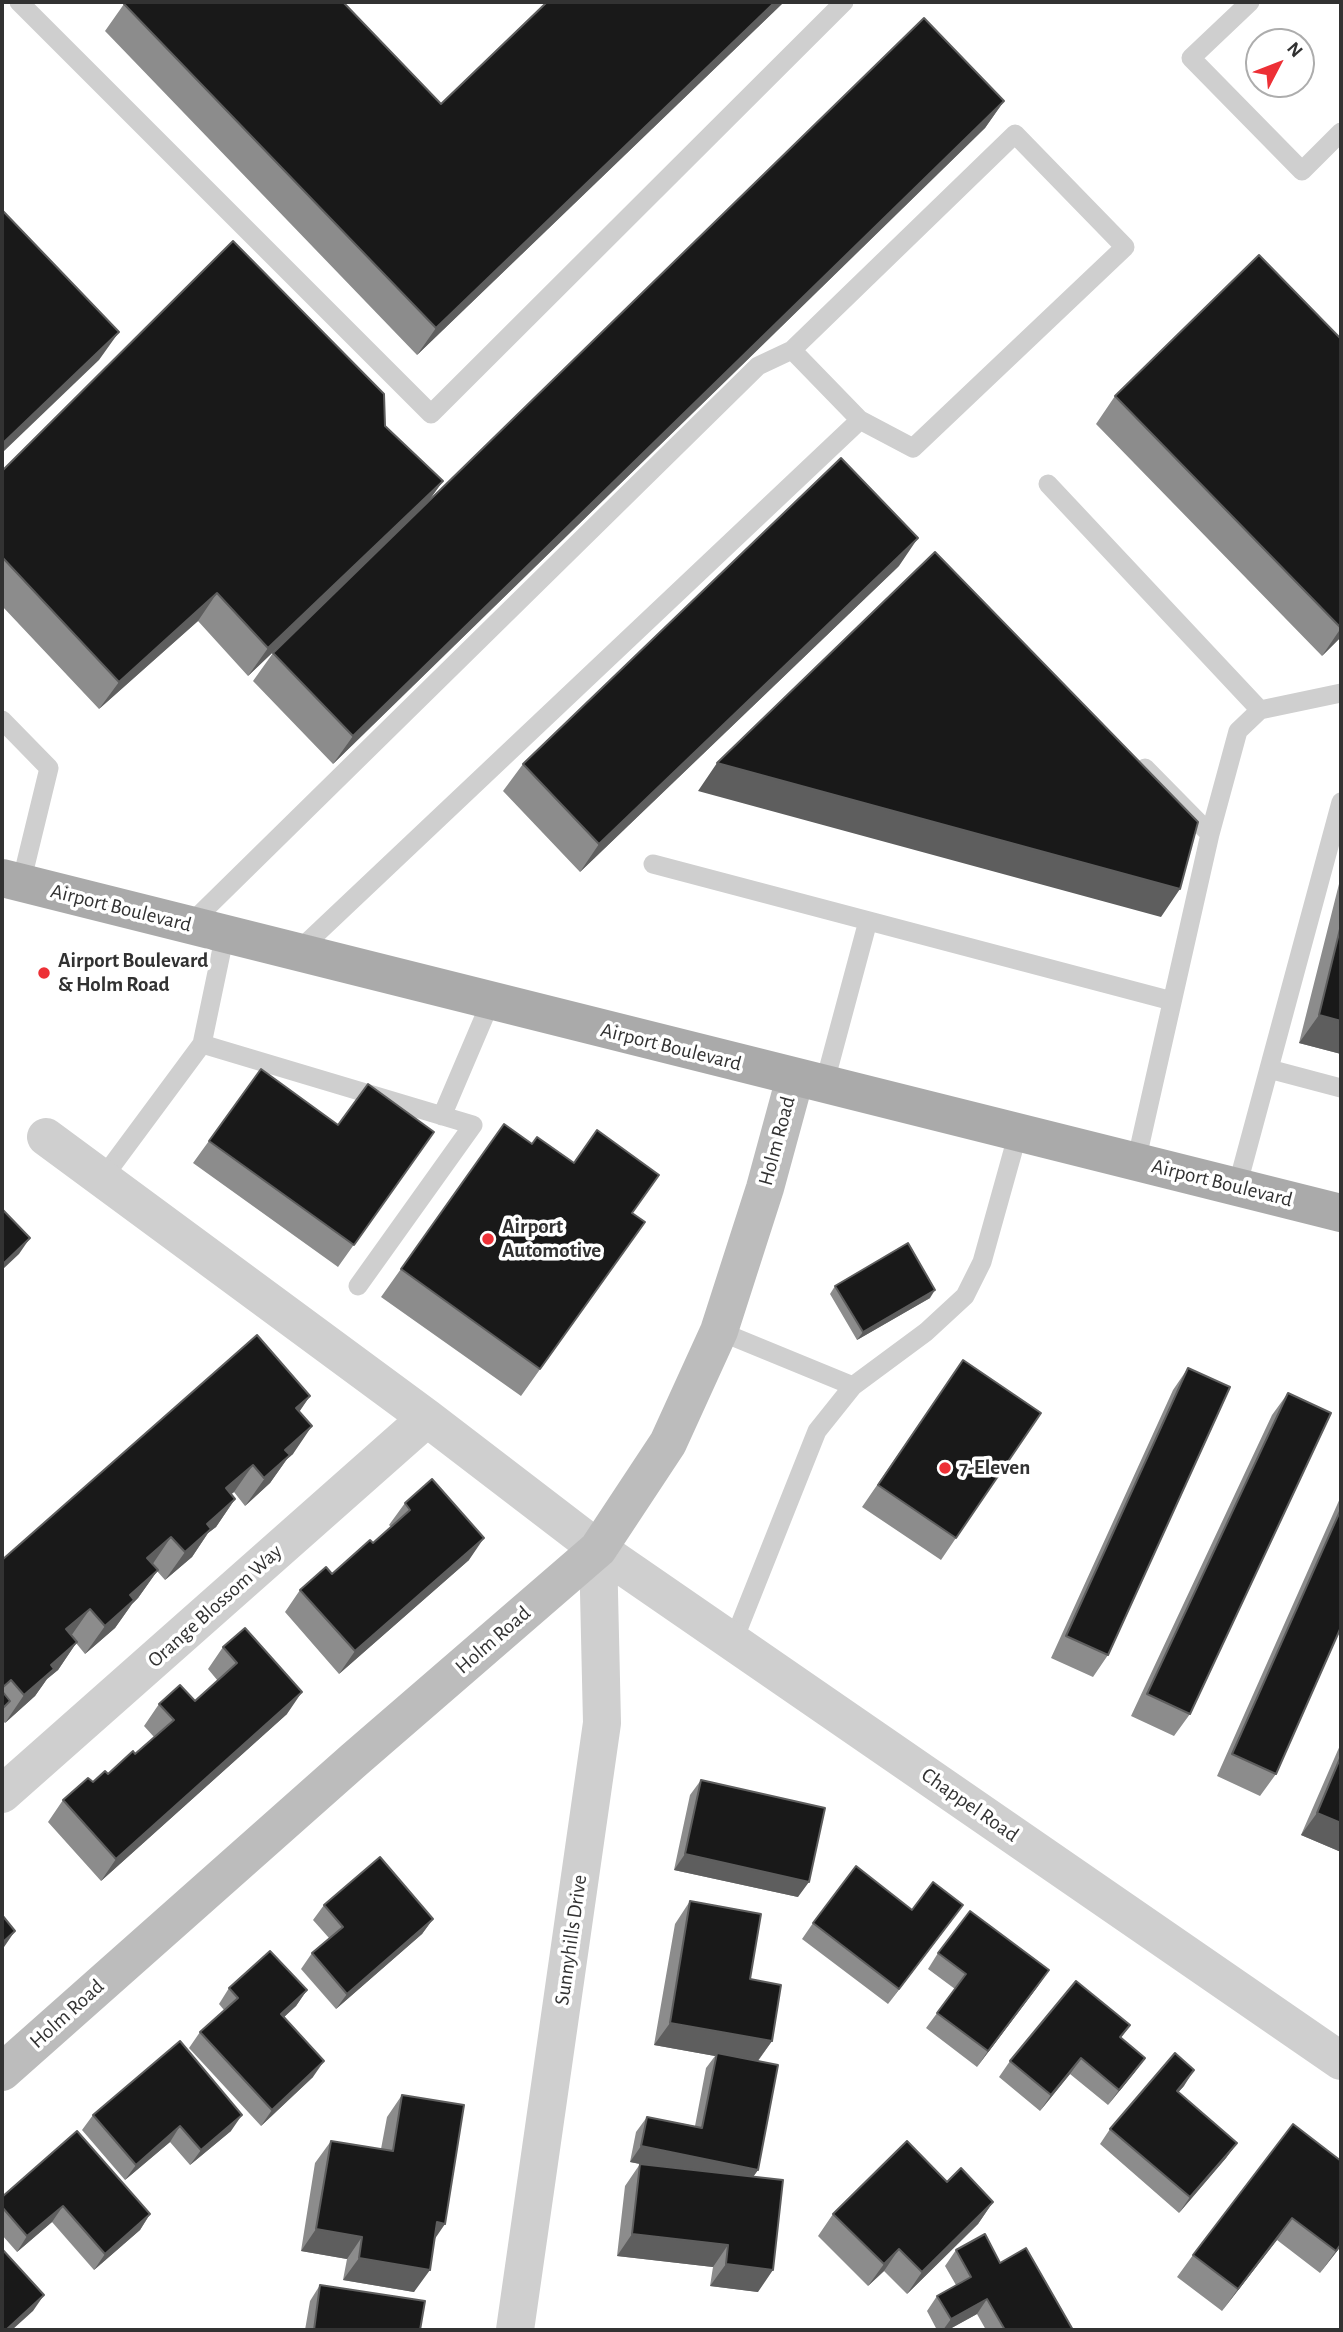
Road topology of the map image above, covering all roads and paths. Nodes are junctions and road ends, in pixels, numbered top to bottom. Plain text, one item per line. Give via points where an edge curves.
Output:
1 (19, 2) edge
2 (844, 2) edge
3 (1250, 2) edge
4 (1341, 132) edge
5 (792, 350) junction
6 (860, 420) junction
7 (1048, 484) dead end
8 (1341, 693) edge
9 (1260, 710) junction
10 (2, 720) edge
11 (1132, 754) edge
12 (1341, 802) edge
13 (1210, 834) junction
14 (653, 864) dead end
15 (12, 880) edge
16 (868, 921) junction
17 (189, 925) junction
18 (225, 934) junction
19 (296, 953) junction
20 (491, 1001) junction
21 (1172, 1001) junction
22 (202, 1044) junction
23 (1269, 1069) junction
24 (809, 1081) junction
25 (1341, 1088) edge
26 (442, 1116) junction
27 (1018, 1133) junction
28 (46, 1137) dead end
29 (1136, 1162) junction
30 (102, 1179) junction
31 (1237, 1187) junction
32 (1341, 1213) edge
33 (358, 1286) dead end
34 (719, 1331) junction
35 (853, 1386) junction
36 (427, 1418) junction
37 (598, 1549) junction
38 (733, 1642) junction
39 (2, 1794) edge
40 (1341, 2061) edge
41 (2, 2072) edge
42 (515, 2330) edge

1 - 2 lane via 431,414
3 - 4 lane via 1191,58 1302,170
5 - 6 lane
5 - 6 lane via 1015,134 1125,247 913,448
5 - 17 lane via 758,366
6 - 19 lane
7 - 9 lane
8 - 9 lane
9 - 13 lane via 1238,731
10 - 15 lane via 49,768
11 - 13 lane
12 - 23 lane
13 - 21 lane
14 - 16 lane
15 - 17 main road, Airport Boulevard
16 - 21 lane
16 - 24 lane
17 - 18 main road, Airport Boulevard
18 - 19 main road, Airport Boulevard
18 - 22 lane
19 - 20 main road, Airport Boulevard
20 - 24 main road, Airport Boulevard
20 - 26 lane
21 - 29 lane
22 - 26 lane
22 - 30 lane
23 - 25 lane
23 - 31 lane
24 - 27 main road, Airport Boulevard
24 - 34 street, Holm Road via 765,1188
26 - 33 lane via 473,1125
27 - 29 main road, Airport Boulevard
27 - 35 lane via 982,1262 965,1296 926,1332
28 - 30 street, Chappel Road
29 - 31 main road, Airport Boulevard
30 - 36 street, Chappel Road
31 - 32 main road, Airport Boulevard
34 - 35 lane
34 - 37 street, Holm Road via 668,1443
35 - 38 lane via 817,1431
36 - 37 street, Chappel Road
36 - 39 street, Orange Blossom Way
37 - 38 street, Chappel Road
37 - 41 street, Holm Road
37 - 42 street, Sunnyhills Drive via 602,1723
38 - 40 street, Chappel Road

